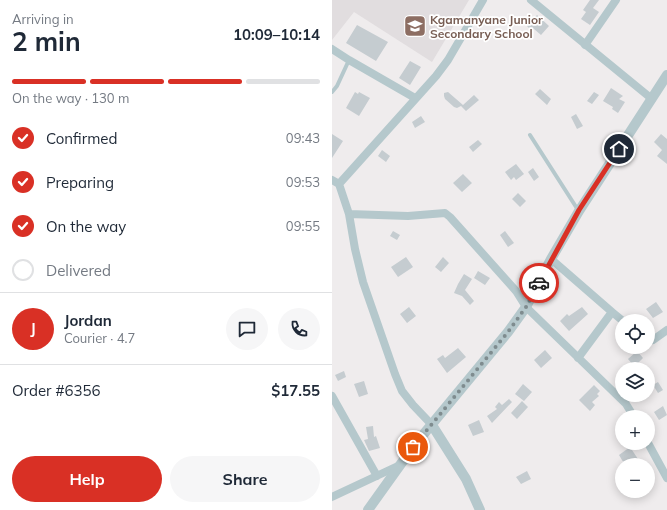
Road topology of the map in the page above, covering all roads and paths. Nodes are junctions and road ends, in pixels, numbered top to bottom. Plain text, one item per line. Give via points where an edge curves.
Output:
1 (483, 0) edge
2 (616, 0) edge
3 (535, 2) edge
4 (585, 46) junction
5 (332, 49) edge
6 (349, 60) junction
7 (667, 74) edge
8 (332, 92) edge
9 (415, 98) junction
10 (652, 99) junction
11 (530, 135) dead end
12 (335, 182) edge
13 (579, 210) junction
14 (349, 214) junction
15 (551, 259) junction
16 (526, 307) junction
17 (612, 312) junction
18 (615, 314) edge
19 (667, 330) edge
20 (655, 339) edge
21 (578, 358) junction
22 (332, 396) edge
23 (630, 410) edge
24 (432, 425) junction
25 (652, 450) edge
26 (400, 465) junction
27 (377, 476) junction
28 (667, 478) edge
29 (332, 497) edge
30 (368, 510) edge
31 (480, 510) edge

1 - 9 street via 448,60
2 - 4 street
3 - 4 street
4 - 10 street
5 - 6 street
6 - 8 lane
6 - 9 street
7 - 10 street
9 - 12 street
10 - 13 street
11 - 13 lane
12 - 14 street
13 - 15 street
14 - 16 street via 408,216 445,213 516,291
14 - 24 street via 363,282 395,374 402,391
15 - 16 street
15 - 17 street
16 - 21 street
16 - 24 street
17 - 18 street
17 - 21 street
19 - 20 street
21 - 23 street
22 - 27 street
24 - 26 street
24 - 31 street via 466,479
25 - 28 street
26 - 27 street
26 - 30 street
27 - 29 street

